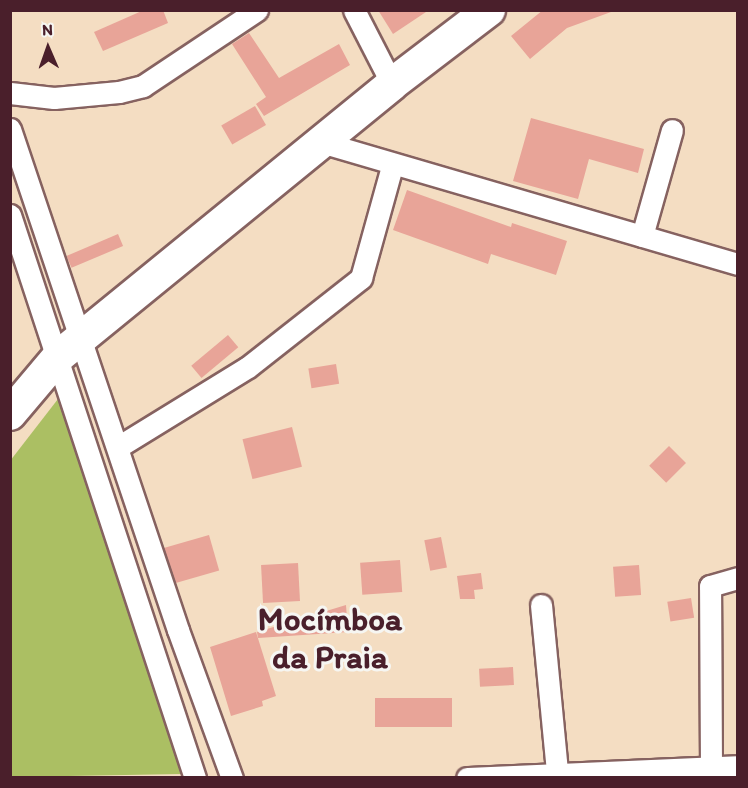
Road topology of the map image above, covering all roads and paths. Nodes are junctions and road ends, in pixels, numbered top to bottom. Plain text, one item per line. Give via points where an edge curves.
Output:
1 (257, 10) edge
2 (354, 10) edge
3 (489, 10) edge
4 (392, 84) junction
5 (10, 93) edge
6 (10, 129) edge
7 (672, 130) dead end
8 (324, 143) junction
9 (392, 166) junction
10 (10, 215) edge
11 (642, 236) junction
12 (738, 264) edge
13 (71, 347) junction
14 (10, 414) edge
15 (118, 447) junction
16 (738, 578) edge
17 (541, 605) dead end
18 (738, 766) edge
19 (711, 767) junction
20 (557, 772) junction
21 (582, 774) edge
22 (195, 777) edge
23 (232, 777) edge
24 (467, 777) edge

1 - 5 street via 143,86 54,98
2 - 4 street
3 - 4 street
4 - 8 street
6 - 13 street
7 - 11 street
8 - 9 street
8 - 13 street
9 - 11 street
9 - 15 street via 361,278 248,367
10 - 13 street
11 - 12 street
13 - 14 street
13 - 15 street
13 - 22 street
15 - 23 street
16 - 19 street via 710,586
17 - 20 street
18 - 19 street
19 - 21 street
20 - 21 street
20 - 24 street

